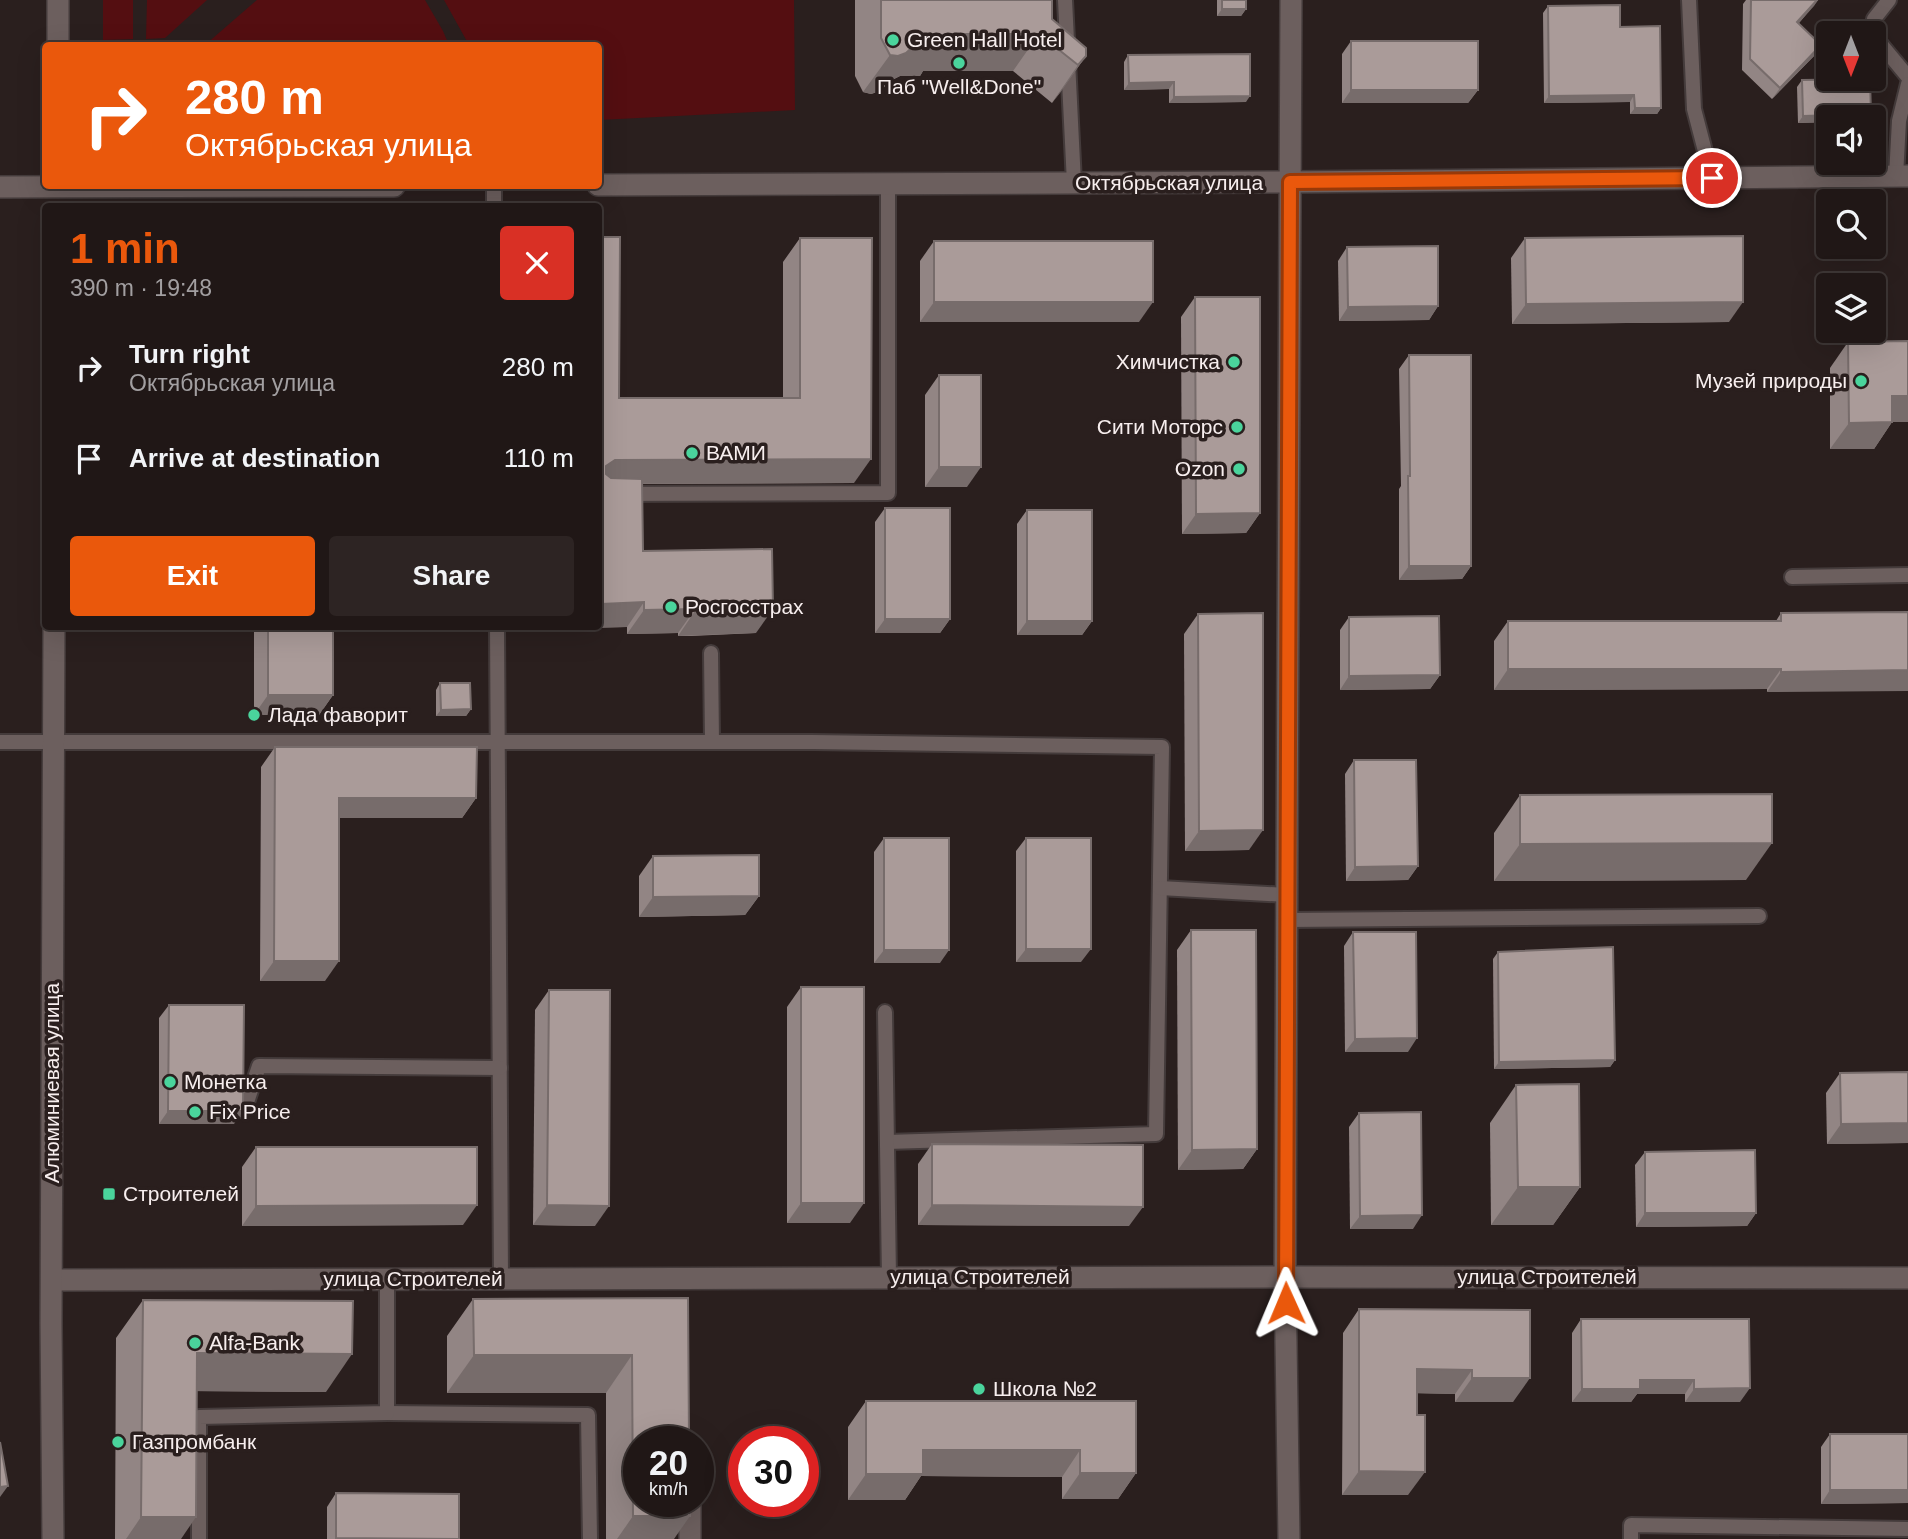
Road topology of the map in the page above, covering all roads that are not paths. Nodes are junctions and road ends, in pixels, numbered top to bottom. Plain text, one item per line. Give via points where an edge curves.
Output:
1 (58, 0) edge
2 (1065, 0) edge
3 (1291, 0) edge
4 (1689, 0) edge
5 (1889, 0) edge
6 (1874, 21) edge
7 (58, 42) edge
8 (1886, 49) edge
9 (1908, 77) edge
10 (1908, 84) edge
11 (1902, 176) edge
12 (1712, 178) junction
13 (1290, 182) junction
14 (1074, 183) junction
15 (888, 184) junction
16 (602, 185) edge
17 (0, 187) edge
18 (249, 189) edge
19 (55, 193) edge
20 (602, 494) edge
21 (1908, 575) edge
22 (1792, 577) dead end
23 (54, 630) edge
24 (498, 630) edge
25 (711, 653) dead end
26 (0, 742) edge
27 (53, 742) junction
28 (498, 742) junction
29 (712, 742) junction
30 (1160, 888) junction
31 (1287, 895) junction
32 (1759, 916) dead end
33 (1287, 920) junction
34 (885, 1012) dead end
35 (500, 1068) junction
36 (244, 1111) edge
37 (887, 1142) junction
38 (1285, 1277) junction
39 (889, 1278) junction
40 (1908, 1278) edge
41 (387, 1279) junction
42 (501, 1279) junction
43 (52, 1280) junction
44 (387, 1413) junction
45 (690, 1517) edge
46 (1908, 1529) edge
47 (53, 1539) edge
48 (199, 1539) edge
49 (590, 1539) edge
50 (690, 1539) edge
51 (1289, 1539) edge
52 (1631, 1539) edge

1 - 7 street
2 - 14 lane
3 - 13 street
4 - 12 lane via 1694,109
5 - 6 lane
8 - 9 lane
10 - 11 lane via 1899,121
11 - 12 street, Октябрьская улица
12 - 13 street, Октябрьская улица
13 - 14 street, Октябрьская улица
13 - 31 street
14 - 15 street, Октябрьская улица
15 - 16 street, Октябрьская улица
15 - 20 lane via 888,494
17 - 19 street
18 - 19 street
21 - 22 lane
23 - 27 street, Алюминиевая улица
24 - 28 lane
25 - 29 lane
26 - 27 lane
27 - 28 lane
27 - 43 street, Алюминиевая улица
28 - 29 lane
28 - 35 lane
29 - 30 lane via 1162,747
30 - 31 lane
30 - 37 lane via 1156,1134
31 - 33 street
32 - 33 lane
33 - 38 street
34 - 37 lane
35 - 36 lane via 259,1066
35 - 42 lane
37 - 39 lane
38 - 39 street, улица Строителей
38 - 40 street, улица Строителей
38 - 51 street
39 - 42 street, улица Строителей via 688,1285
41 - 42 street, улица Строителей
41 - 43 street, улица Строителей
41 - 44 lane
43 - 47 street, Алюминиевая улица
44 - 48 lane via 199,1417
44 - 49 lane via 588,1415
45 - 50 street
46 - 52 lane via 1631,1525

